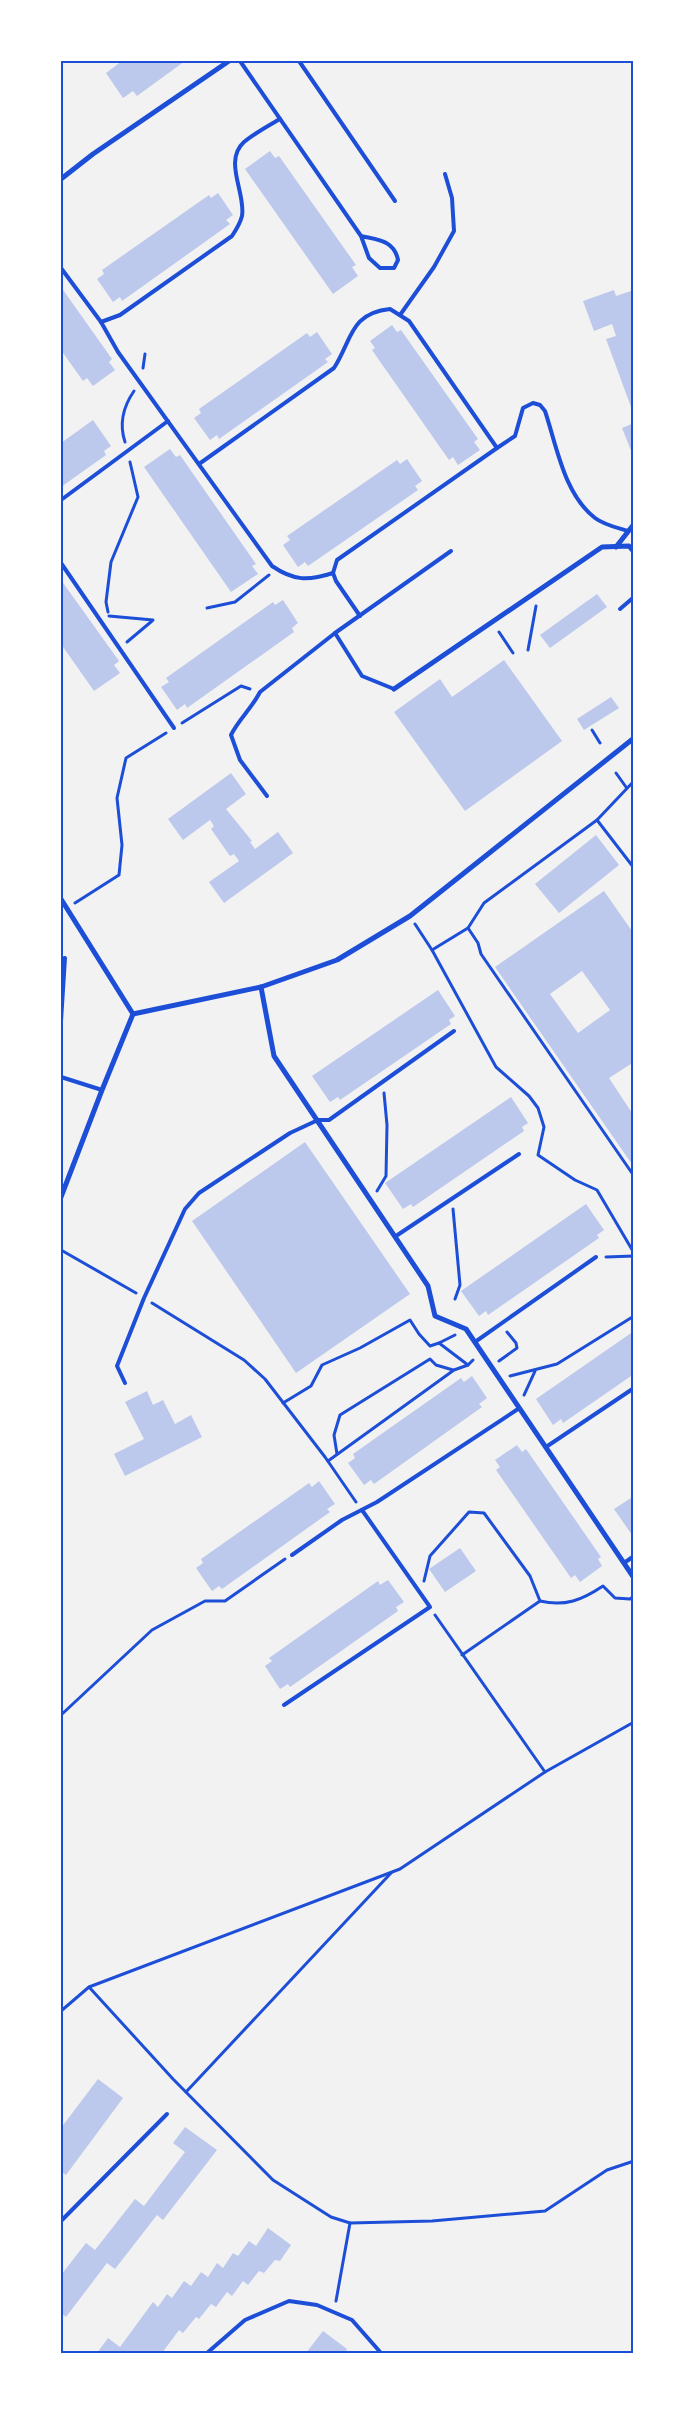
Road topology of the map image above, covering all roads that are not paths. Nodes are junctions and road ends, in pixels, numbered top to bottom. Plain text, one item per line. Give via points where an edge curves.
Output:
1 (230, 61) edge
2 (240, 61) edge
3 (299, 61) edge
4 (280, 119) junction
5 (444, 174) dead end
6 (61, 178) edge
7 (395, 201) dead end
8 (361, 236) junction
9 (61, 268) edge
10 (400, 315) junction
11 (101, 322) junction
12 (168, 421) junction
13 (497, 448) junction
14 (199, 464) junction
15 (61, 500) edge
16 (634, 524) edge
17 (628, 531) junction
18 (616, 547) junction
19 (451, 551) dead end
20 (634, 552) edge
21 (61, 563) edge
22 (333, 573) junction
23 (634, 597) edge
24 (620, 609) dead end
25 (360, 616) junction
26 (335, 633) junction
27 (394, 689) joint
28 (174, 728) road end
29 (634, 738) edge
30 (267, 796) dead end
31 (61, 899) edge
32 (61, 959) edge
33 (261, 986) junction
34 (133, 1014) junction
35 (61, 1021) edge
36 (454, 1031) dead end
37 (61, 1077) edge
38 (102, 1090) junction
39 (318, 1120) junction
40 (519, 1154) dead end
41 (61, 1197) edge
42 (396, 1236) junction
43 (596, 1257) road end
44 (475, 1342) junction
45 (125, 1383) dead end
46 (634, 1388) edge
47 (518, 1409) junction
48 (546, 1447) junction
49 (362, 1510) junction
50 (292, 1555) road end
51 (634, 1556) edge
52 (624, 1563) junction
53 (634, 1578) edge
54 (284, 1705) dead end
55 (167, 2114) dead end
56 (61, 2221) edge
57 (207, 2353) edge
58 (381, 2353) edge

1 - 6 street
2 - 4 lane
3 - 7 lane
4 - 8 lane
4 - 11 lane via 244,142 239,149 235,168 242,215 232,236 120,315
5 - 10 lane via 452,198 454,231 434,267
8 - 8 lane via 388,242 396,250 398,260 394,268 380,268 369,258
9 - 11 lane
10 - 13 lane via 409,322
10 - 14 lane via 390,309 378,310 361,319 353,328 334,368
11 - 12 lane
12 - 14 lane
12 - 15 lane
13 - 17 lane via 515,436 523,408 533,403 540,405 578,500 596,519
13 - 22 lane via 336,560
14 - 22 lane via 272,566 284,574 312,580
16 - 17 street
17 - 18 street
18 - 20 street via 629,546
18 - 27 street via 602,547
19 - 25 lane
21 - 28 lane
22 - 25 lane
23 - 24 lane
25 - 26 lane
26 - 27 lane via 362,676
26 - 30 lane via 260,692 231,735 240,760
29 - 33 street via 410,916 336,960
31 - 34 street
32 - 35 lane via 64,958
33 - 34 street
33 - 39 street via 274,1056
34 - 38 street
36 - 39 lane via 329,1120
37 - 38 lane
38 - 41 street
39 - 42 street
39 - 45 lane via 290,1134 199,1193 185,1209 116,1366
40 - 42 lane
42 - 44 street via 428,1286 435,1316 466,1329
43 - 44 lane
44 - 47 street
46 - 48 lane
47 - 48 street
47 - 49 lane
48 - 52 street
49 - 50 lane
49 - 54 lane via 430,1607
51 - 52 lane
52 - 53 street
55 - 56 lane
57 - 58 lane via 245,2320 289,2302 317,2305 352,2320

